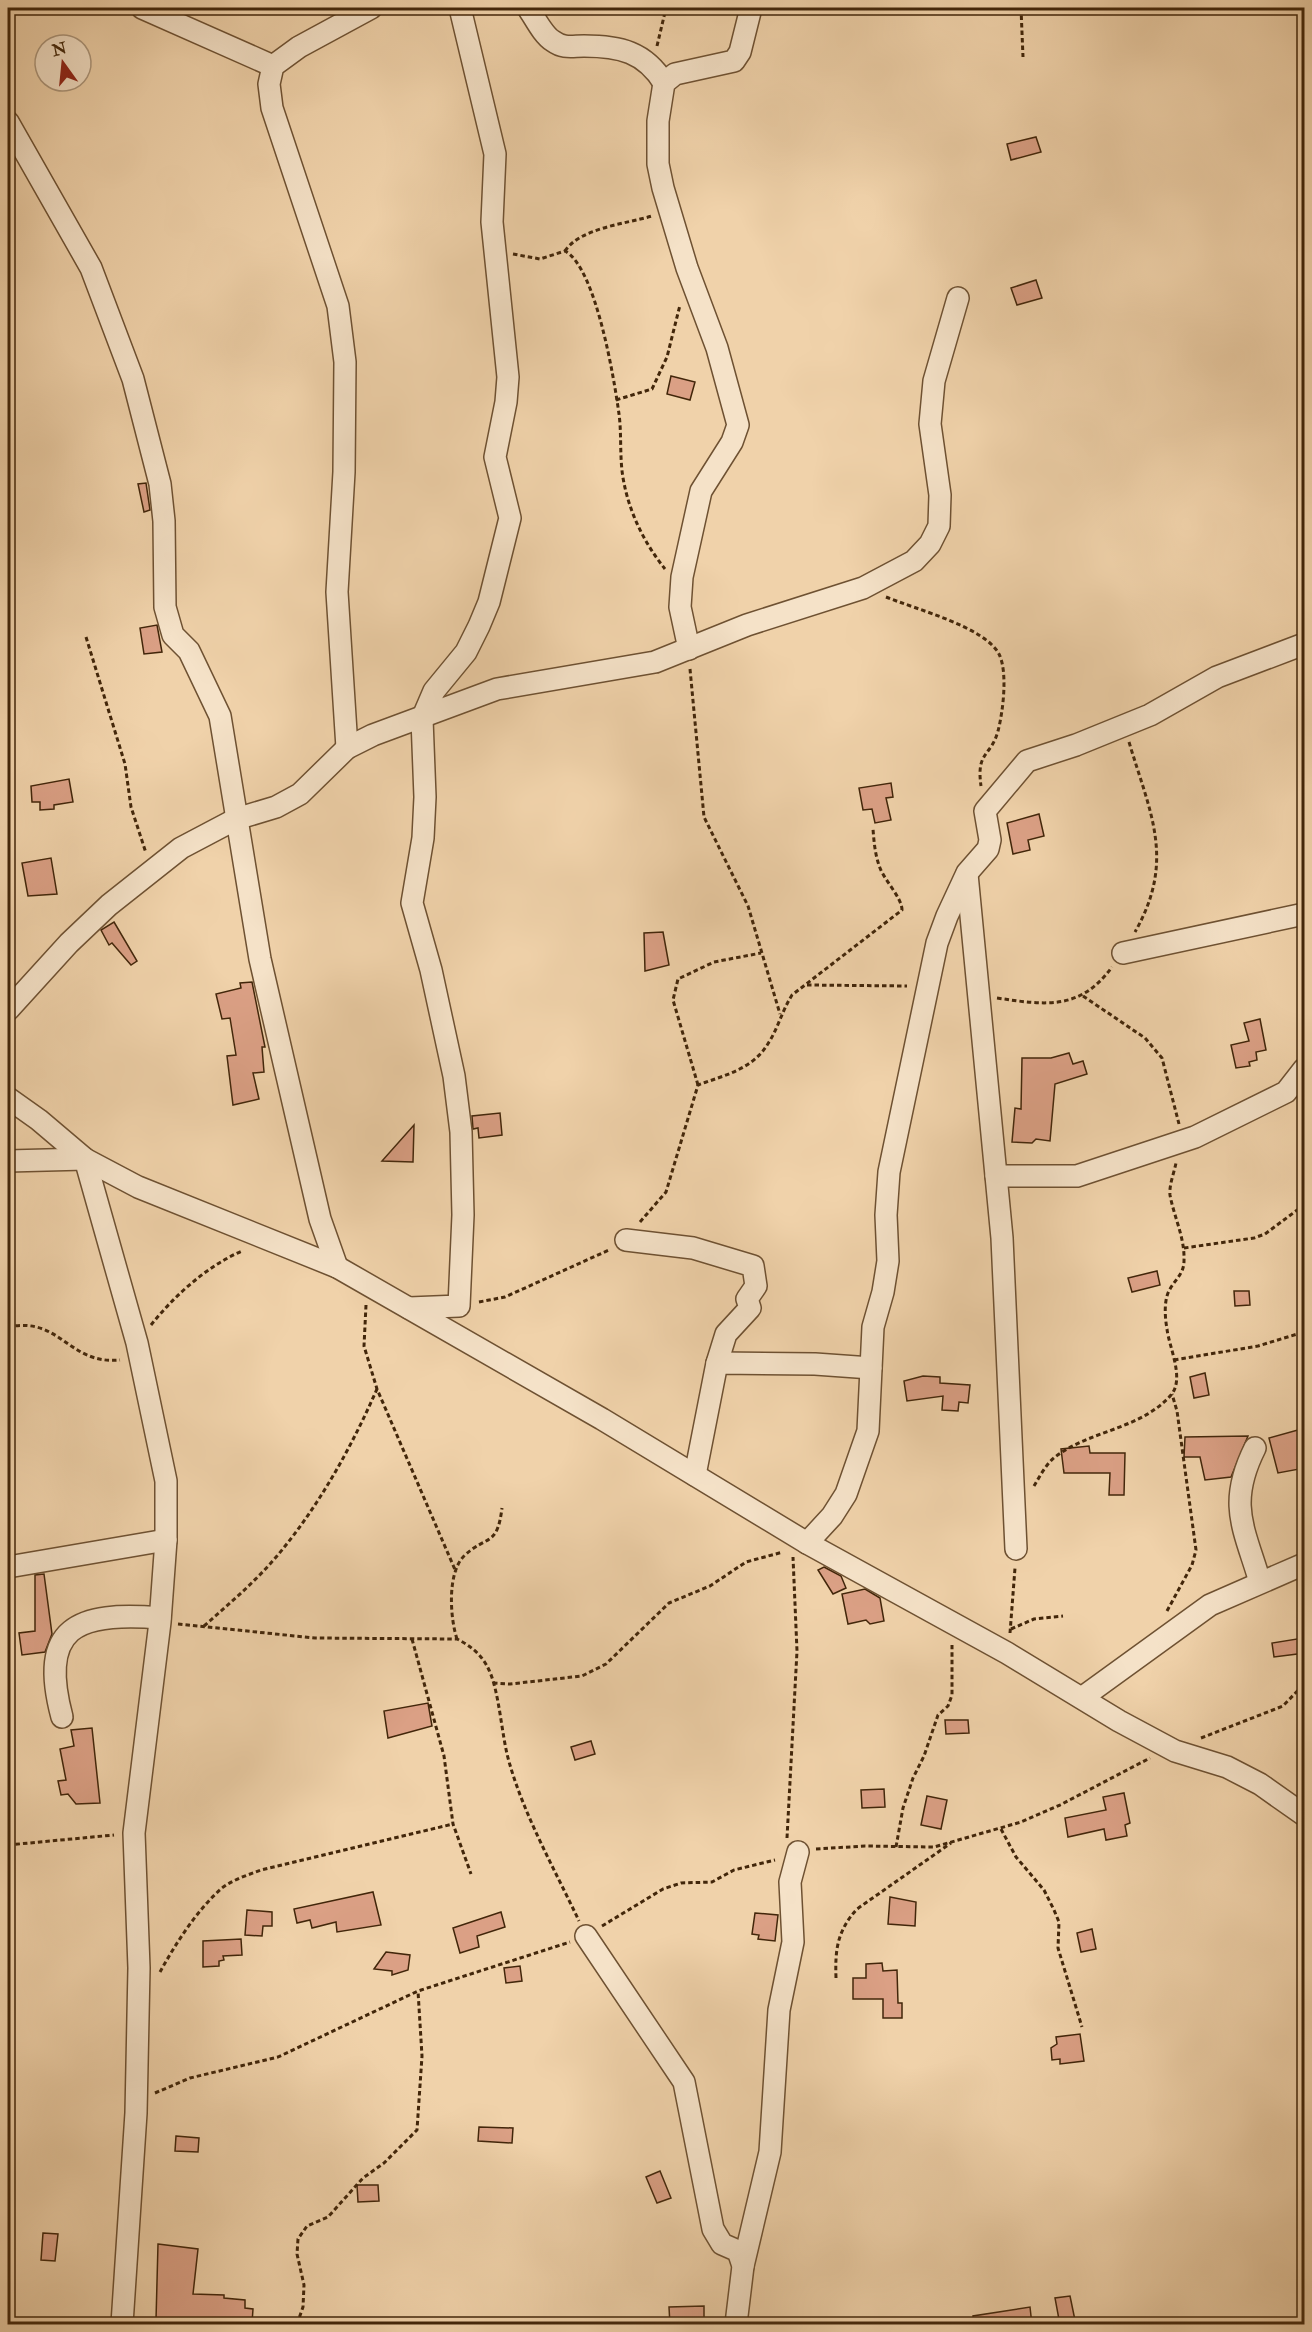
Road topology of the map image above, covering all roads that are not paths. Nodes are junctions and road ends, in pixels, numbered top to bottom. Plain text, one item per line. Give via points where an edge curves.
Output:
1 (142, 8) edge
2 (371, 8) edge
3 (460, 8) edge
4 (528, 8) edge
5 (751, 8) edge
6 (273, 66) junction
7 (658, 74) junction
8 (8, 122) edge
9 (958, 298) dead end
10 (1305, 644) edge
11 (689, 649) junction
12 (422, 719) junction
13 (347, 748) junction
14 (236, 819) junction
15 (967, 873) junction
16 (1305, 914) edge
17 (1123, 953) road end
18 (8, 1010) edge
19 (1305, 1069) edge
20 (8, 1098) edge
21 (85, 1159) junction
22 (8, 1161) edge
23 (996, 1176) junction
24 (626, 1240) road end
25 (337, 1268) junction
26 (408, 1308) junction
27 (717, 1363) junction
28 (871, 1368) junction
29 (1255, 1448) dead end
30 (695, 1475) junction
31 (166, 1540) junction
32 (807, 1543) junction
33 (1016, 1549) road end
34 (1305, 1564) edge
35 (8, 1567) edge
36 (1260, 1582) junction
37 (160, 1620) junction
38 (1083, 1697) junction
39 (62, 1718) dead end
40 (1305, 1815) edge
41 (793, 1847) road end
42 (586, 1936) road end
43 (743, 2266) junction
44 (122, 2325) edge
45 (736, 2325) edge

1 - 6 street
2 - 6 street via 299,47
3 - 12 street via 495,154 492,222 508,377 495,457 510,518 479,626 435,691
4 - 7 street via 550,40 563,47 623,50 642,57
5 - 7 street via 734,61
6 - 13 street via 269,84 272,108 338,306 345,363 337,592
7 - 11 street via 658,164 738,425 732,442 701,491 681,590 680,607
8 - 14 street via 91,268 133,379 160,484 165,608 173,635 189,651 220,716
9 - 11 street via 934,381 930,424 940,495 939,526 930,544 914,561 863,588 747,625
10 - 15 street via 1217,677 1124,726 1027,761 985,811 988,849
11 - 12 street via 628,668 497,689
12 - 13 street
12 - 26 street via 424,818 412,903 434,980 454,1076 461,1132 463,1215 459,1306
13 - 14 street via 300,794 276,807
14 - 18 street via 181,848 109,905
14 - 25 street via 260,959 320,1219
15 - 23 street
15 - 28 street via 937,943 889,1172 888,1261 873,1327
16 - 17 street
19 - 23 street via 1286,1092 1195,1137 1077,1176
20 - 21 street
21 - 22 street
21 - 25 street via 138,1187
21 - 31 street via 138,1351 166,1481
23 - 33 street
24 - 27 street via 693,1248 753,1266 756,1286 747,1299 750,1308 726,1334
25 - 26 street
26 - 30 street
27 - 28 street
27 - 30 street
28 - 32 street via 868,1431 846,1494
29 - 36 street via 1243,1475 1239,1507
30 - 32 street
31 - 35 street
31 - 37 street
32 - 38 street
34 - 36 street
36 - 38 street via 1210,1605
37 - 39 street via 130,1617 87,1621 68,1632 54,1665
37 - 44 street via 134,1833 139,1968 136,2106
38 - 40 street via 1172,1750 1227,1767 1260,1784
41 - 43 street via 793,1942 779,2010 770,2152
42 - 43 street via 684,2082 713,2229 722,2244 738,2251
43 - 45 street

